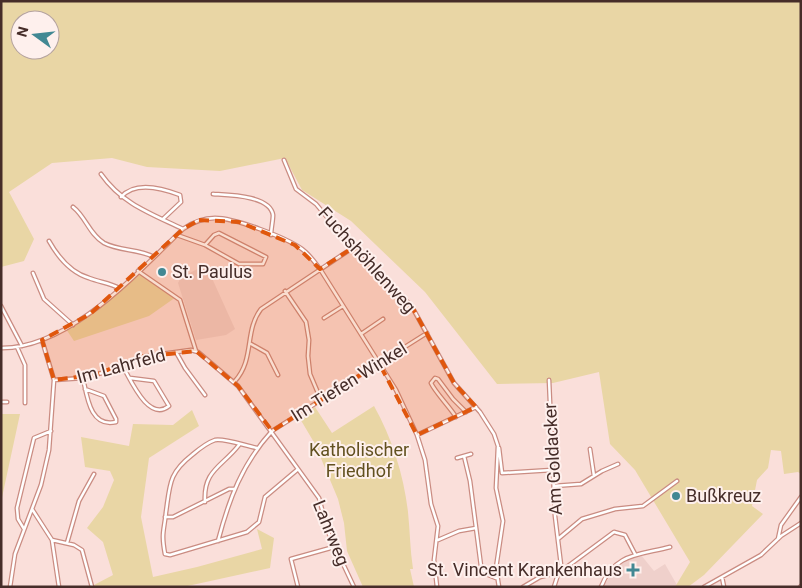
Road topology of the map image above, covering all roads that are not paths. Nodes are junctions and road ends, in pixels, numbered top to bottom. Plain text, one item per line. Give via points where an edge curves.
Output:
1 (284, 160) dead end
2 (101, 174) dead end
3 (213, 194) dead end
4 (121, 197) junction
5 (73, 207) dead end
6 (163, 219) junction
7 (183, 229) junction
8 (177, 235) junction
9 (271, 235) junction
10 (49, 242) dead end
11 (205, 245) junction
12 (354, 247) junction
13 (154, 257) junction
14 (320, 268) junction
15 (138, 271) junction
16 (33, 273) dead end
17 (119, 288) junction
18 (285, 291) junction
19 (1, 306) edge
20 (343, 306) junction
21 (324, 318) dead end
22 (384, 319) dead end
23 (73, 325) junction
24 (427, 333) junction
25 (361, 334) junction
26 (42, 340) junction
27 (250, 344) junction
28 (22, 346) junction
29 (17, 347) junction
30 (2, 348) edge
31 (196, 350) junction
32 (176, 352) junction
33 (2, 353) edge
34 (379, 363) junction
35 (122, 365) junction
36 (278, 375) dead end
37 (83, 378) junction
38 (130, 378) junction
39 (54, 380) junction
40 (549, 380) dead end
41 (234, 382) junction
42 (86, 389) junction
43 (205, 395) dead end
44 (321, 400) junction
45 (1, 402) edge
46 (6, 402) dead end
47 (24, 402) dead end
48 (476, 407) junction
49 (466, 412) junction
50 (456, 417) junction
51 (51, 431) junction
52 (272, 431) junction
53 (416, 435) junction
54 (239, 446) junction
55 (498, 447) junction
56 (257, 448) junction
57 (590, 449) dead end
58 (471, 454) dead end
59 (464, 456) junction
60 (457, 458) dead end
61 (618, 464) dead end
62 (297, 470) junction
63 (552, 470) junction
64 (94, 474) dead end
65 (594, 476) junction
66 (677, 480) dead end
67 (554, 486) junction
68 (234, 489) junction
69 (801, 497) edge
70 (205, 502) junction
71 (32, 509) junction
72 (166, 517) junction
73 (801, 523) edge
74 (476, 528) junction
75 (24, 529) junction
76 (558, 539) junction
77 (778, 539) junction
78 (52, 540) junction
79 (438, 540) junction
80 (218, 541) junction
81 (67, 543) junction
82 (670, 546) dead end
83 (335, 547) junction
84 (635, 554) junction
85 (560, 572) junction
86 (496, 578) junction
87 (722, 578) junction
88 (297, 586) edge
89 (10, 587) edge
90 (60, 587) edge
91 (92, 587) edge
92 (354, 587) edge
93 (437, 587) edge
94 (499, 587) edge
95 (523, 587) edge
96 (554, 587) edge
97 (601, 587) edge
98 (704, 587) edge
99 (724, 587) edge

1 - 12 street, Fuchshöhlenweg via 296,190 316,204
2 - 4 street
3 - 9 street via 245,196 268,208 273,215
4 - 6 street
4 - 6 street via 135,187 156,188 180,195 181,202
5 - 13 street via 90,231 106,244
6 - 7 street
7 - 8 street
7 - 9 street via 199,220 223,218
8 - 11 street
8 - 13 street
9 - 14 street via 302,249
10 - 17 street via 77,272
11 - 11 street via 219,233 266,257 263,264 242,265
12 - 14 street
12 - 24 street, Fuchshöhlenweg via 374,273 411,305
13 - 15 street
14 - 18 street
14 - 20 street
15 - 17 street
15 - 31 street via 180,300
16 - 23 street via 44,299
17 - 23 street
18 - 27 street via 258,312
18 - 44 street via 306,322 310,340 310,374
19 - 28 street
20 - 21 street
20 - 25 street
22 - 25 street
23 - 26 street
24 - 34 street, Im Tiefen Winkel
24 - 48 street, Fuchshöhlenweg via 454,383
25 - 34 street
26 - 28 street
26 - 39 street
27 - 36 street via 267,353
27 - 41 street via 244,369
28 - 29 street
29 - 30 street
29 - 47 street via 25,365
30 - 33 street
31 - 32 street, Im Lahrfeld
31 - 41 street
32 - 35 street, Im Lahrfeld via 140,357
32 - 43 street
34 - 44 street, Im Tiefen Winkel
34 - 53 street via 396,390
35 - 37 street, Im Lahrfeld
35 - 38 street
37 - 39 street, Im Lahrfeld
37 - 42 street
38 - 38 street via 147,405 168,407 154,381
39 - 51 street
40 - 63 street, Am Goldacker
41 - 52 street
42 - 42 street via 96,417 103,422 116,422 104,396
44 - 52 street, Im Tiefen Winkel
45 - 46 street
48 - 49 street
48 - 55 street, Fuchshöhlenweg via 494,434
49 - 50 street
49 - 50 street via 435,378 430,383 432,387
50 - 53 street
51 - 71 street via 45,471
51 - 75 street via 34,438 26,466 17,512
52 - 56 street, Im Tiefen Winkel
52 - 62 street, Lahrweg
53 - 79 street via 425,460
54 - 56 street
54 - 70 street via 210,475
54 - 72 street via 216,440 205,444 179,465 170,482
55 - 63 street via 502,473
55 - 86 street via 495,479 503,521
56 - 68 street, Im Tiefen Winkel
57 - 65 street
58 - 59 street
59 - 60 street
59 - 74 street
61 - 65 street
62 - 80 street via 265,497 259,522 247,532
62 - 83 street, Lahrweg via 321,502
63 - 67 street, Am Goldacker
64 - 81 street via 79,501
65 - 67 street via 581,484
66 - 76 street via 643,506 615,509 582,519
67 - 76 street, Am Goldacker
68 - 70 street
68 - 80 street, Im Tiefen Winkel
69 - 77 street via 781,525
70 - 72 street via 173,517
71 - 75 street
71 - 78 street
72 - 80 street via 161,534 165,554
73 - 77 street
74 - 79 street
74 - 86 street via 482,569
75 - 89 street via 15,554
76 - 85 street, Am Goldacker
77 - 87 street via 761,555
78 - 81 street
78 - 90 street
79 - 93 street via 434,560
81 - 91 street via 82,550
82 - 84 street
83 - 88 street via 291,560
83 - 92 street, Lahrweg
84 - 85 street via 625,535 614,532
84 - 97 street via 606,574
85 - 95 street via 540,577
85 - 96 street
86 - 94 street
87 - 98 street
87 - 99 street

